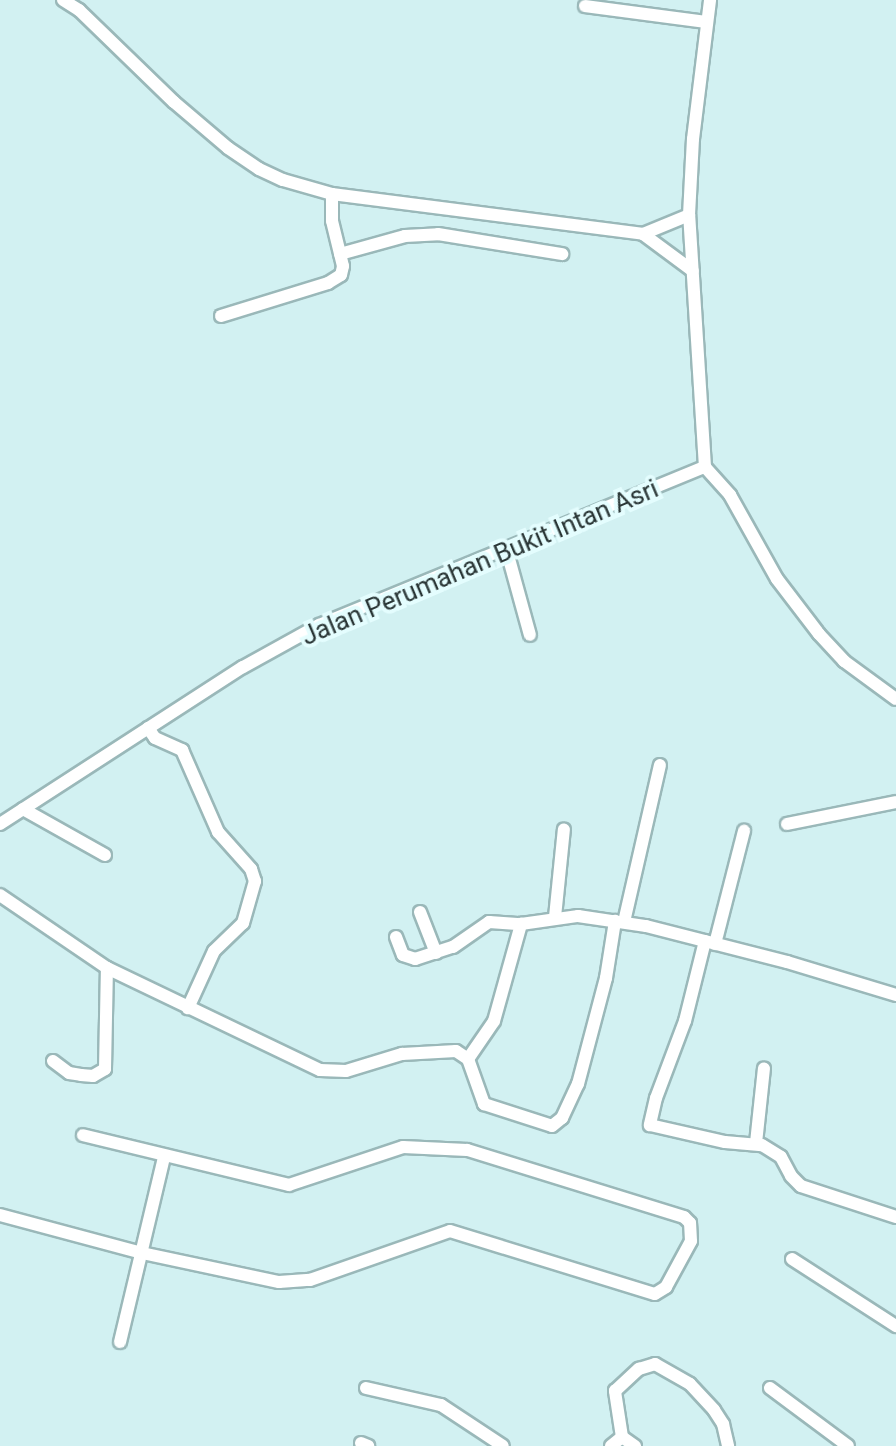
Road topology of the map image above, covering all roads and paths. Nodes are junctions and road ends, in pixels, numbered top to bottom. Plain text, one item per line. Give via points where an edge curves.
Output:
1 (63, 0) edge
2 (710, 0) edge
3 (80, 5) edge
4 (585, 6) dead end
5 (706, 22) junction
6 (332, 194) junction
7 (468, 214) junction
8 (689, 215) junction
9 (643, 234) junction
10 (466, 237) junction
11 (340, 254) junction
12 (562, 254) dead end
13 (693, 271) junction
14 (221, 316) dead end
15 (705, 467) junction
16 (506, 548) junction
17 (530, 635) dead end
18 (896, 683) edge
19 (891, 695) edge
20 (148, 728) junction
21 (660, 765) dead end
22 (896, 802) edge
23 (23, 809) junction
24 (0, 824) edge
25 (787, 824) dead end
26 (564, 829) dead end
27 (744, 831) dead end
28 (105, 855) dead end
29 (0, 895) edge
30 (420, 912) dead end
31 (555, 917) junction
32 (619, 922) junction
33 (521, 924) junction
34 (396, 937) dead end
35 (710, 942) junction
36 (436, 953) junction
37 (107, 968) junction
38 (896, 995) edge
39 (188, 1008) junction
40 (468, 1059) junction
41 (53, 1061) dead end
42 (764, 1068) dead end
43 (83, 1135) dead end
44 (756, 1143) junction
45 (164, 1157) junction
46 (0, 1215) edge
47 (896, 1217) edge
48 (142, 1253) junction
49 (792, 1259) dead end
50 (896, 1326) edge
51 (120, 1342) dead end
52 (366, 1388) dead end
53 (770, 1388) dead end
54 (622, 1437) junction
55 (503, 1446) edge
56 (611, 1446) edge
57 (635, 1446) edge
58 (728, 1446) edge
59 (848, 1446) edge

1 - 3 street
2 - 5 street
3 - 6 street via 174,102 228,148 259,169
4 - 5 street
5 - 8 street
6 - 7 street
6 - 11 street via 330,210
7 - 9 street
7 - 10 street
8 - 9 street
8 - 13 street
9 - 13 street
10 - 11 street via 405,236
10 - 12 street
11 - 14 street via 343,269 334,281
13 - 15 street
15 - 16 street, Jalan Perumahan Bukit Intan Asri
15 - 19 street via 730,495 777,579 819,634 844,661
16 - 17 street
16 - 20 street, Jalan Perumahan Bukit Intan Asri via 319,625
18 - 19 street
20 - 23 street, Jalan Perumahan Bukit Intan Asri
20 - 39 street via 155,738 184,752 218,832 251,869 255,881 243,923 214,951
21 - 32 street
22 - 25 street
23 - 24 street, Jalan Perumahan Bukit Intan Asri
23 - 28 street
26 - 31 street
27 - 35 street
29 - 37 street
30 - 36 street
31 - 32 street
31 - 33 street
32 - 35 street
32 - 40 street via 578,1084 560,1122 543,1124 487,1106 479,1097
33 - 36 street via 485,923
33 - 40 street via 497,1013
34 - 36 street via 406,958
35 - 38 street
35 - 44 street via 650,1125 725,1142
37 - 39 street
37 - 41 street via 105,1069 81,1075
39 - 40 street via 320,1070 346,1071 379,1058 428,1051 456,1051
42 - 44 street
43 - 45 street
44 - 47 street via 778,1154 795,1181 807,1189
45 - 48 street
45 - 48 street via 289,1185 389,1150 445,1147 684,1217 690,1223 691,1241 666,1287 655,1294 454,1232 293,1282
46 - 48 street
48 - 51 street
49 - 50 street
52 - 55 street via 441,1405
53 - 59 street
54 - 56 street
54 - 57 street
54 - 58 street via 615,1391 639,1369 655,1364 690,1384 714,1410

